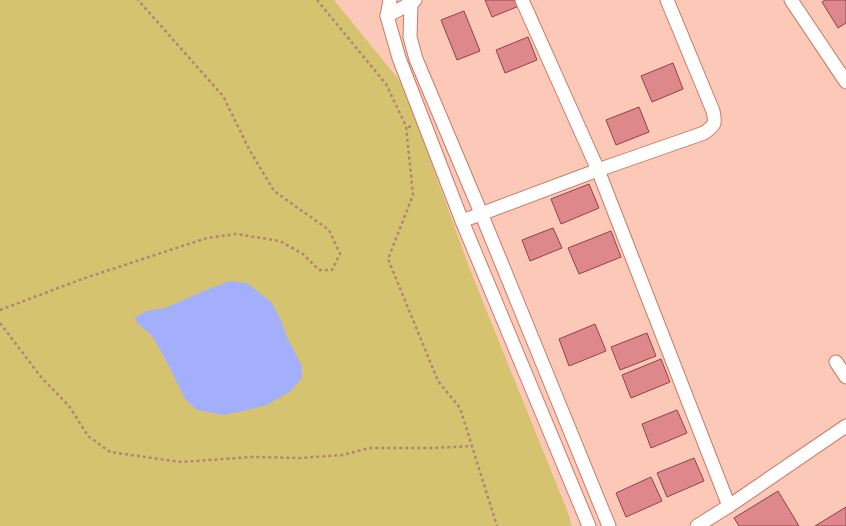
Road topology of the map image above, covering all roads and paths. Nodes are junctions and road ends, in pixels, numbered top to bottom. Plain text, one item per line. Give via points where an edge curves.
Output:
1 (138, 0) edge
2 (317, 0) edge
3 (390, 0) edge
4 (522, 0) edge
5 (667, 0) edge
6 (791, 0) edge
7 (412, 1) edge
8 (387, 16) junction
9 (846, 82) edge
10 (406, 126) junction
11 (413, 128) dead end
12 (598, 170) junction
13 (481, 213) junction
14 (462, 221) junction
15 (0, 310) edge
16 (0, 323) edge
17 (836, 362) dead end
18 (846, 377) edge
19 (846, 426) edge
20 (472, 446) junction
21 (729, 506) junction
22 (497, 526) edge
23 (589, 526) edge
24 (609, 526) edge
25 (697, 526) edge

1 - 15 path via 223,96 274,191 329,230 340,254 332,270 318,270 303,254 280,241 236,234 207,238 82,279
2 - 10 path via 386,84
3 - 8 street
4 - 12 street
5 - 12 street via 715,120 712,127 704,133
6 - 9 street
7 - 8 street
7 - 13 street via 410,37 416,59
8 - 14 street via 399,58
10 - 11 path
10 - 20 path via 412,195 388,259 438,381 460,408
12 - 13 street
12 - 21 street
13 - 14 street
13 - 24 street
14 - 23 street
16 - 20 path via 41,377 68,406 88,436 110,452 181,462 342,455 369,448
17 - 18 street
19 - 21 street
20 - 22 path
21 - 25 street

